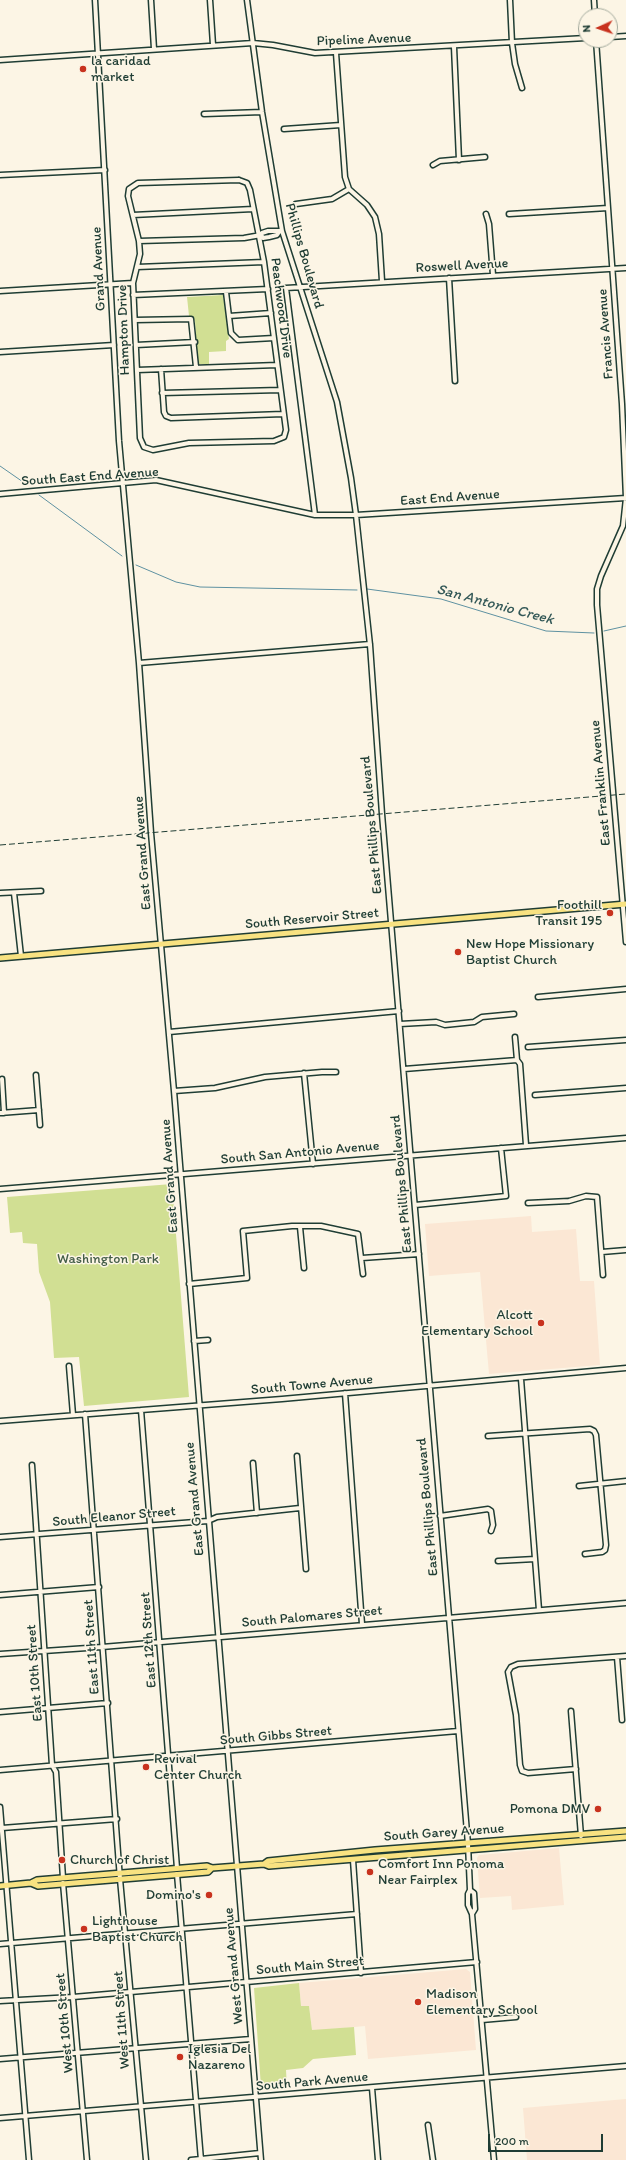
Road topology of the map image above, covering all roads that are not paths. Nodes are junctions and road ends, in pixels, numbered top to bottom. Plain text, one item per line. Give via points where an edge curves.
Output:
1 (95, 0) edge
2 (151, 0) edge
3 (210, 0) edge
4 (247, 0) edge
5 (510, 0) edge
6 (578, 39) edge
7 (253, 43) junction
8 (512, 43) junction
9 (213, 45) junction
10 (454, 47) junction
11 (597, 48) edge
12 (154, 49) junction
13 (98, 53) junction
14 (336, 53) junction
15 (0, 60) edge
16 (522, 88) dead end
17 (262, 112) junction
18 (204, 114) dead end
19 (341, 125) junction
20 (284, 129) dead end
21 (486, 157) dead end
22 (459, 160) junction
23 (433, 165) dead end
24 (105, 170) junction
25 (0, 175) edge
26 (247, 183) joint
27 (349, 189) junction
28 (296, 204) dead end
29 (608, 208) junction
30 (253, 209) junction
31 (486, 214) dead end
32 (509, 214) dead end
33 (133, 215) junction
34 (281, 231) junction
35 (260, 235) junction
36 (139, 241) junction
37 (264, 262) junction
38 (137, 267) junction
39 (626, 268) edge
40 (612, 269) junction
41 (493, 275) junction
42 (449, 278) junction
43 (382, 281) junction
44 (132, 284) junction
45 (111, 285) junction
46 (300, 286) junction
47 (268, 289) junction
48 (0, 291) edge
49 (226, 292) junction
50 (133, 295) junction
51 (271, 313) junction
52 (229, 316) junction
53 (134, 320) junction
54 (274, 338) junction
55 (195, 342) junction
56 (114, 345) junction
57 (136, 345) junction
58 (0, 352) edge
59 (277, 365) junction
60 (196, 367) junction
61 (161, 369) junction
62 (137, 370) junction
63 (455, 381) dead end
64 (280, 390) junction
65 (162, 393) junction
66 (283, 414) junction
67 (284, 437) joint
68 (124, 484) junction
69 (0, 494) edge
70 (626, 498) edge
71 (275, 507) joint
72 (315, 515) junction
73 (356, 515) junction
74 (598, 621) joint
75 (370, 644) junction
76 (139, 663) junction
77 (41, 891) dead end
78 (0, 893) edge
79 (14, 893) junction
80 (625, 904) edge
81 (392, 924) junction
82 (626, 942) edge
83 (162, 943) junction
84 (21, 956) junction
85 (0, 958) edge
86 (626, 989) edge
87 (538, 997) dead end
88 (399, 1012) junction
89 (514, 1014) dead end
90 (400, 1024) junction
91 (169, 1032) junction
92 (515, 1037) dead end
93 (626, 1040) edge
94 (528, 1047) dead end
95 (517, 1060) junction
96 (404, 1069) junction
97 (336, 1072) dead end
98 (304, 1073) junction
99 (36, 1075) dead end
100 (2, 1079) dead end
101 (626, 1088) edge
102 (174, 1091) junction
103 (535, 1095) dead end
104 (39, 1110) junction
105 (2, 1113) edge
106 (40, 1125) dead end
107 (626, 1138) edge
108 (526, 1145) junction
109 (501, 1148) junction
110 (411, 1155) junction
111 (312, 1164) junction
112 (180, 1174) junction
113 (0, 1189) edge
114 (528, 1203) dead end
115 (415, 1205) junction
116 (300, 1227) junction
117 (626, 1250) edge
118 (602, 1252) junction
119 (419, 1254) junction
120 (362, 1258) junction
121 (304, 1268) dead end
122 (363, 1274) dead end
123 (603, 1275) dead end
124 (189, 1284) junction
125 (208, 1340) dead end
126 (194, 1341) junction
127 (69, 1366) dead end
128 (626, 1368) edge
129 (521, 1379) junction
130 (430, 1386) junction
131 (345, 1393) junction
132 (198, 1406) junction
133 (141, 1410) junction
134 (85, 1414) junction
135 (73, 1415) junction
136 (0, 1421) edge
137 (526, 1434) junction
138 (488, 1436) dead end
139 (297, 1456) dead end
140 (253, 1463) dead end
141 (32, 1465) dead end
142 (626, 1481) edge
143 (601, 1484) junction
144 (579, 1486) dead end
145 (300, 1508) junction
146 (257, 1513) junction
147 (440, 1516) junction
148 (208, 1521) junction
149 (150, 1526) junction
150 (94, 1531) junction
151 (491, 1531) dead end
152 (36, 1534) junction
153 (0, 1537) edge
154 (584, 1554) dead end
155 (535, 1559) junction
156 (498, 1561) dead end
157 (306, 1569) dead end
158 (99, 1587) junction
159 (42, 1592) junction
160 (0, 1595) edge
161 (626, 1603) edge
162 (539, 1610) junction
163 (448, 1616) junction
164 (362, 1624) junction
165 (218, 1636) junction
166 (161, 1642) junction
167 (102, 1647) junction
168 (44, 1650) junction
169 (0, 1654) edge
170 (626, 1656) edge
171 (617, 1657) junction
172 (108, 1703) junction
173 (49, 1708) junction
174 (571, 1711) dead end
175 (0, 1712) edge
176 (622, 1720) dead end
177 (458, 1731) junction
178 (304, 1739) dead end
179 (305, 1744) junction
180 (228, 1751) junction
181 (168, 1756) junction
182 (112, 1760) junction
183 (52, 1765) junction
184 (576, 1769) junction
185 (0, 1770) edge
186 (0, 1807) edge
187 (117, 1819) junction
188 (59, 1824) junction
189 (2, 1828) junction
190 (626, 1831) edge
191 (581, 1834) junction
192 (626, 1837) edge
193 (581, 1840) junction
194 (468, 1844) junction
195 (431, 1846) junction
196 (468, 1851) junction
197 (420, 1854) junction
198 (353, 1860) junction
199 (264, 1864) junction
200 (237, 1866) junction
201 (177, 1871) junction
202 (120, 1876) junction
203 (63, 1881) junction
204 (3, 1885) edge
205 (357, 1914) junction
206 (241, 1923) junction
207 (183, 1929) junction
208 (126, 1933) junction
209 (68, 1938) junction
210 (11, 1943) junction
211 (0, 1944) edge
212 (477, 1962) junction
213 (361, 1973) junction
214 (246, 1983) junction
215 (187, 1987) junction
216 (132, 1992) junction
217 (73, 1997) junction
218 (16, 2000) junction
219 (0, 2001) edge
220 (516, 2017) dead end
221 (482, 2020) junction
222 (251, 2040) junction
223 (193, 2045) junction
224 (135, 2049) junction
225 (79, 2054) junction
226 (20, 2058) junction
227 (0, 2059) edge
228 (626, 2066) edge
229 (487, 2078) junction
230 (372, 2088) junction
231 (256, 2098) junction
232 (198, 2102) junction
233 (141, 2107) junction
234 (84, 2112) junction
235 (25, 2117) junction
236 (0, 2118) edge
237 (428, 2125) dead end
238 (260, 2153) junction
239 (29, 2160) edge
240 (87, 2160) edge
241 (146, 2160) edge
242 (191, 2160) edge
243 (201, 2160) edge
244 (261, 2160) edge
245 (378, 2160) edge
246 (433, 2160) edge
247 (494, 2160) edge

1 - 13 street
2 - 12 street
3 - 9 street
4 - 7 street, Phillips Boulevard
5 - 8 street
6 - 8 street, Pipeline Avenue
7 - 9 street, Pipeline Avenue
7 - 14 street, Pipeline Avenue via 315,53
7 - 17 street, Phillips Boulevard
8 - 10 street, Pipeline Avenue
8 - 16 street
9 - 12 street, Pipeline Avenue
10 - 14 street, Pipeline Avenue
10 - 22 street
11 - 29 street, Francis Avenue
12 - 13 street, Pipeline Avenue
13 - 15 street, Pipeline Avenue
13 - 24 street, Grand Avenue
14 - 19 street
17 - 18 street
17 - 34 street, Phillips Boulevard
19 - 20 street
19 - 27 street via 343,168
21 - 22 street
22 - 23 street via 440,161
24 - 25 street
24 - 45 street, Grand Avenue
26 - 30 street, Peachwood Drive
26 - 33 street, Hampton Drive via 239,180 138,183 129,189 128,196
27 - 28 street via 332,199
27 - 43 street via 367,205 375,217 379,234
29 - 32 street
29 - 40 street, Francis Avenue
30 - 33 street
30 - 35 street, Peachwood Drive
31 - 41 street
33 - 36 street, Hampton Drive
34 - 35 street
34 - 46 street, Phillips Boulevard
35 - 36 street
35 - 37 street, Peachwood Drive
36 - 38 street, Hampton Drive
37 - 38 street
37 - 47 street, Peachwood Drive
38 - 44 street, Hampton Drive
39 - 40 street, Roswell Avenue
40 - 41 street, Roswell Avenue
40 - 70 street, Francis Avenue
41 - 42 street, Roswell Avenue
42 - 43 street, Roswell Avenue
42 - 63 street
43 - 46 street, Roswell Avenue
44 - 45 street
44 - 50 street, Hampton Drive
45 - 48 street
45 - 56 street, Grand Avenue
46 - 72 street via 286,288
46 - 73 street, Phillips Boulevard via 337,402
47 - 49 street
47 - 51 street, Peachwood Drive
49 - 50 street
49 - 52 street
50 - 53 street, Hampton Drive
51 - 52 street
51 - 54 street, Peachwood Drive
52 - 54 street via 231,333 238,340
53 - 55 street via 191,319
53 - 57 street, Hampton Drive
54 - 59 street, Peachwood Drive
55 - 57 street
55 - 60 street
56 - 58 street
56 - 68 street, Grand Avenue via 118,441
57 - 62 street, Hampton Drive
59 - 60 street
59 - 64 street, Peachwood Drive
60 - 61 street
61 - 62 street
61 - 65 street
62 - 67 street, Hampton Drive via 140,438 144,447 153,450 189,443 274,441
64 - 65 street
64 - 66 street, Peachwood Drive
65 - 66 street via 164,412 171,418
66 - 67 street, Peachwood Drive via 286,430
68 - 69 street, South East End Avenue
68 - 71 street, South East End Avenue via 156,480
68 - 76 street, East Grand Avenue
70 - 73 street, East End Avenue
70 - 74 street, Francis Avenue via 623,526 597,589
71 - 72 street, East End Avenue
72 - 73 street, East End Avenue
73 - 75 street, East Phillips Boulevard
74 - 80 street, East Franklin Avenue
75 - 76 street
75 - 81 street, East Phillips Boulevard
76 - 83 street, East Grand Avenue
77 - 79 street
78 - 79 street
79 - 84 street
80 - 81 main road, South Reservoir Street
80 - 82 street, East Franklin Avenue
81 - 83 main road, South Reservoir Street
81 - 88 street, East Phillips Boulevard
83 - 84 main road, South Reservoir Street
83 - 91 street, East Grand Avenue
84 - 85 main road, South Reservoir Street
86 - 87 street
88 - 90 street, East Phillips Boulevard
88 - 91 street
89 - 90 street via 482,1017 474,1022 445,1025 436,1022
90 - 96 street, East Phillips Boulevard
91 - 102 street, East Grand Avenue
92 - 95 street
93 - 94 street
95 - 96 street
95 - 108 street via 520,1064
96 - 110 street, East Phillips Boulevard
97 - 98 street
98 - 102 street via 265,1077 215,1088
98 - 111 street
99 - 104 street
100 - 105 street
101 - 103 street
102 - 112 street, East Grand Avenue
104 - 105 street
104 - 106 street
107 - 108 street, South San Antonio Avenue
108 - 109 street, South San Antonio Avenue
109 - 110 street, South San Antonio Avenue
109 - 115 street via 506,1196
110 - 111 street, South San Antonio Avenue
110 - 115 street, East Phillips Boulevard
111 - 112 street, South San Antonio Avenue
112 - 113 street, South San Antonio Avenue
112 - 124 street, East Grand Avenue
114 - 118 street via 569,1201 586,1196 596,1198
115 - 119 street, East Phillips Boulevard
116 - 120 street via 322,1226 358,1234
116 - 121 street
116 - 124 street via 243,1231 247,1278
117 - 118 street
118 - 123 street
119 - 120 street
119 - 130 street, East Phillips Boulevard
120 - 122 street
124 - 126 street, East Grand Avenue
125 - 126 street
126 - 132 street, East Grand Avenue
127 - 135 street
128 - 129 street, South Towne Avenue
129 - 130 street, South Towne Avenue
129 - 137 street
130 - 131 street, South Towne Avenue
130 - 147 street, East Phillips Boulevard
131 - 132 street, South Towne Avenue
131 - 164 street
132 - 133 street, South Towne Avenue
132 - 148 street, East Grand Avenue
133 - 134 street, South Towne Avenue
133 - 149 street, East 12th Street
134 - 135 street, South Towne Avenue
134 - 150 street, East 11th Street
135 - 136 street, South Towne Avenue
137 - 138 street
137 - 143 street via 590,1429 594,1431
137 - 155 street
139 - 145 street
140 - 146 street
141 - 152 street, East 10th Street
142 - 143 street
143 - 144 street
143 - 154 street via 606,1546 602,1552
145 - 146 street, South Eleanor Street
145 - 157 street
146 - 148 street, South Eleanor Street via 217,1516
147 - 151 street via 488,1509 491,1511 493,1525
147 - 163 street, East Phillips Boulevard
148 - 149 street, South Eleanor Street
148 - 165 street, East Grand Avenue
149 - 150 street, South Eleanor Street
149 - 166 street, East 12th Street
150 - 152 street, South Eleanor Street
150 - 158 street, East 11th Street
152 - 153 street, South Eleanor Street
152 - 159 street, East 10th Street
155 - 156 street
155 - 162 street
158 - 159 street
158 - 167 street, East 11th Street
159 - 160 street
159 - 168 street, East 10th Street
161 - 162 street, South Palomares Street
162 - 163 street, South Palomares Street
163 - 164 street, South Palomares Street
163 - 177 street, East Phillips Boulevard
164 - 165 street, South Palomares Street
165 - 166 street, South Palomares Street
165 - 180 street, East Grand Avenue
166 - 167 street, South Palomares Street
166 - 181 street, East 12th Street
167 - 168 street, South Palomares Street
167 - 172 street, East 11th Street
168 - 169 street, South Palomares Street
168 - 173 street, East 10th Street
170 - 171 street
171 - 176 street
171 - 184 street via 518,1664 511,1667 508,1672 522,1771 528,1773
172 - 173 street
172 - 182 street, East 11th Street
173 - 175 street
173 - 183 street, East 10th Street
174 - 184 street
177 - 179 street, South Gibbs Street
177 - 194 street, East Phillips Boulevard
178 - 179 street
179 - 180 street, South Gibbs Street
180 - 181 street, South Gibbs Street
180 - 200 street, East Grand Avenue
181 - 182 street, South Gibbs Street
181 - 201 street, East 12th Street
182 - 183 street, South Gibbs Street
182 - 187 street, East 11th Street
183 - 185 street, South Gibbs Street
183 - 188 street, East 10th Street via 56,1772
184 - 191 street
186 - 189 street
187 - 188 street
187 - 202 street, East 11th Street
188 - 189 street
188 - 203 street, East 10th Street
189 - 204 street
190 - 191 main road, South Garey Avenue
191 - 193 street
191 - 194 main road, South Garey Avenue
192 - 193 main road, South Garey Avenue
193 - 196 main road, South Garey Avenue
194 - 195 main road, South Garey Avenue
194 - 196 street, East Phillips Boulevard
195 - 197 main road via 429,1850 421,1851
195 - 199 main road, South Garey Avenue via 268,1861
196 - 197 main road, South Garey Avenue
196 - 212 street, East Phillips Boulevard via 469,1909 472,1914
197 - 198 main road, South Garey Avenue
198 - 199 main road, South Garey Avenue via 269,1866
198 - 205 street
199 - 200 main road, South Garey Avenue
200 - 201 main road, South Garey Avenue via 212,1868 208,1872
200 - 206 street, West Grand Avenue
201 - 202 main road, South Garey Avenue
201 - 207 street, East 12th Street
202 - 203 main road, South Garey Avenue
202 - 208 street, West 11th Street
203 - 204 main road, South Garey Avenue via 37,1880 31,1883
203 - 209 street, West 10th Street
204 - 210 street
205 - 206 street
205 - 213 street
206 - 207 street
206 - 214 street, West Grand Avenue
207 - 208 street
207 - 215 street, East 12th Street
208 - 209 street
208 - 216 street, West 11th Street
209 - 210 street
209 - 217 street, West 10th Street
210 - 211 street
210 - 218 street
212 - 213 street, South Main Street
212 - 221 street, East Phillips Boulevard
213 - 214 street, South Main Street
214 - 215 street, South Main Street
214 - 222 street, West Grand Avenue
215 - 216 street, South Main Street
215 - 223 street, East 12th Street
216 - 217 street, South Main Street
216 - 224 street, West 11th Street
217 - 218 street, South Main Street
217 - 225 street, West 10th Street
218 - 219 street, South Main Street
218 - 226 street
220 - 221 street
221 - 229 street, East Phillips Boulevard
222 - 223 street
222 - 231 street, West Grand Avenue
223 - 224 street
223 - 232 street, East 12th Street
224 - 225 street
224 - 233 street, West 11th Street
225 - 226 street
225 - 234 street, West 10th Street
226 - 227 street
226 - 235 street
228 - 229 street, South Park Avenue
229 - 230 street, South Park Avenue
229 - 247 street, East Phillips Boulevard
230 - 231 street, South Park Avenue
230 - 245 street
231 - 232 street, South Park Avenue
231 - 238 street, West Grand Avenue
232 - 233 street, South Park Avenue
232 - 243 street, East 12th Street
233 - 234 street, South Park Avenue
233 - 241 street, West 11th Street
234 - 235 street, South Park Avenue
234 - 240 street, West 10th Street
235 - 236 street, South Park Avenue
235 - 239 street
237 - 246 street
238 - 243 street
238 - 244 street, West Grand Avenue
242 - 243 street

